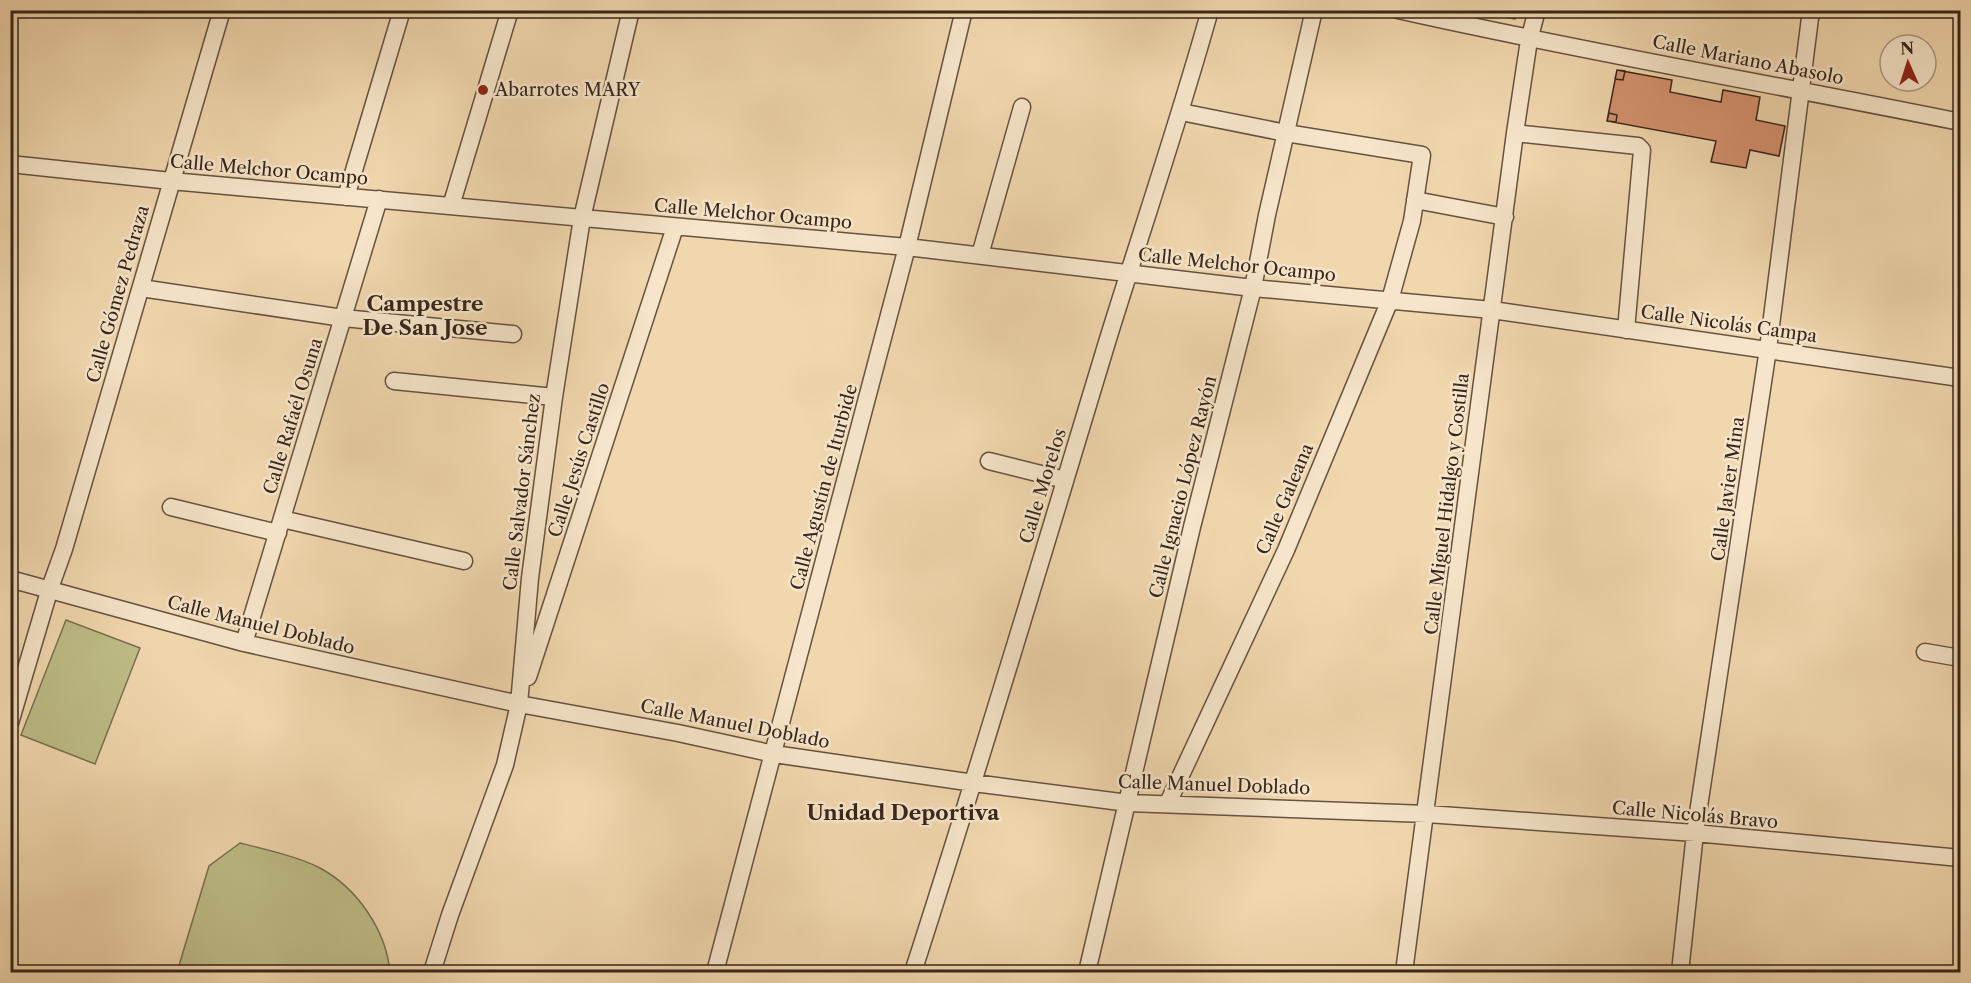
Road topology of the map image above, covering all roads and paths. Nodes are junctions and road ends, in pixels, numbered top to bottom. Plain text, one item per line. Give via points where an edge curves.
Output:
1 (222, 10) edge
2 (402, 10) edge
3 (510, 10) edge
4 (631, 10) edge
5 (964, 10) edge
6 (1210, 10) edge
7 (1314, 10) edge
8 (1398, 10) edge
9 (1537, 10) edge
10 (1811, 10) edge
11 (1529, 40) junction
12 (1802, 89) junction
13 (1022, 107) dead end
14 (1181, 112) junction
15 (1960, 122) edge
16 (1286, 133) junction
17 (1515, 133) junction
18 (10, 164) edge
19 (171, 181) junction
20 (346, 197) junction
21 (379, 199) junction
22 (1415, 200) junction
23 (451, 206) junction
24 (582, 218) junction
25 (1505, 218) junction
26 (675, 227) junction
27 (907, 247) junction
28 (980, 255) junction
29 (1128, 273) junction
30 (141, 288) junction
31 (1253, 288) junction
32 (1390, 300) junction
33 (1492, 310) junction
34 (343, 318) junction
35 (1626, 330) junction
36 (513, 334) dead end
37 (1768, 349) junction
38 (1960, 378) edge
39 (394, 381) dead end
40 (554, 397) junction
41 (989, 461) dead end
42 (1065, 480) junction
43 (171, 507) dead end
44 (280, 526) junction
45 (464, 561) dead end
46 (10, 579) edge
47 (50, 588) junction
48 (244, 643) junction
49 (1925, 652) dead end
50 (1960, 658) edge
51 (519, 705) junction
52 (10, 723) edge
53 (774, 754) junction
54 (974, 783) junction
55 (1128, 803) junction
56 (1168, 803) junction
57 (1426, 813) junction
58 (1695, 833) junction
59 (1960, 858) edge
60 (432, 972) edge
61 (715, 972) edge
62 (913, 972) edge
63 (1087, 972) edge
64 (1404, 972) edge
65 (1680, 972) edge

1 - 19 street, Calle Gómez Pedraza
2 - 20 street
3 - 23 street
4 - 24 street, Calle Salvador Sánchez
5 - 27 street, Calle Agustín de Iturbide
6 - 14 street, Calle Morelos
7 - 16 street, Calle Ignacio López Rayón
8 - 11 street, Calle Mariano Abasolo
9 - 11 street, Calle Miguel Hidalgo y Costilla
10 - 12 street, Calle Javier Mina
11 - 12 street, Calle Mariano Abasolo
11 - 17 street, Calle Miguel Hidalgo y Costilla
12 - 15 street, Calle Mariano Abasolo
12 - 37 street, Calle Javier Mina
13 - 28 street
14 - 16 street
14 - 29 street, Calle Morelos
16 - 22 street, Calle Galeana via 1422,155
16 - 31 street, Calle Ignacio López Rayón
17 - 25 street, Calle Miguel Hidalgo y Costilla
17 - 35 street via 1638,146 1642,150
18 - 19 street, Calle Melchor Ocampo
19 - 20 street, Calle Melchor Ocampo
19 - 30 street, Calle Gómez Pedraza
20 - 21 street, Calle Melchor Ocampo
21 - 23 street, Calle Melchor Ocampo
21 - 34 street, Calle Rafaél Osuna
22 - 25 street
22 - 32 street, Calle Galeana
23 - 24 street, Calle Melchor Ocampo
24 - 26 street, Calle Melchor Ocampo
24 - 40 street, Calle Salvador Sánchez
25 - 33 street, Calle Miguel Hidalgo y Costilla
26 - 27 street, Calle Melchor Ocampo
26 - 51 street, Calle Jesús Castillo
27 - 28 street, Calle Melchor Ocampo
27 - 53 street, Calle Agustín de Iturbide
28 - 29 street, Calle Melchor Ocampo
29 - 31 street, Calle Melchor Ocampo
29 - 42 street, Calle Morelos
30 - 34 street
30 - 47 street, Calle Gómez Pedraza
31 - 32 street, Calle Melchor Ocampo
31 - 55 street, Calle Ignacio López Rayón
32 - 33 street, Calle Melchor Ocampo
32 - 56 street, Calle Galeana via 1286,550
33 - 35 street, Calle Nicolás Campa
33 - 57 street, Calle Miguel Hidalgo y Costilla
34 - 36 street
34 - 44 street, Calle Rafaél Osuna
35 - 37 street, Calle Nicolás Campa
37 - 38 street, Calle Nicolás Campa
37 - 58 street, Calle Javier Mina
39 - 40 street
40 - 51 street, Calle Salvador Sánchez via 530,578
41 - 42 street
42 - 54 street, Calle Morelos
43 - 44 street
44 - 45 street
44 - 48 street, Calle Rafaél Osuna
46 - 47 street
47 - 48 street, Calle Manuel Doblado
47 - 52 street, Calle Gómez Pedraza
48 - 51 street, Calle Manuel Doblado
49 - 50 street
51 - 53 street, Calle Manuel Doblado
51 - 60 street, Calle Salvador Sánchez via 505,765
53 - 54 street, Calle Manuel Doblado
53 - 61 street, Calle Agustín de Iturbide
54 - 55 street, Calle Manuel Doblado
54 - 62 street, Calle Morelos
55 - 56 street, Calle Manuel Doblado
55 - 63 street, Calle Ignacio López Rayón
56 - 57 street, Calle Manuel Doblado
57 - 58 street, Calle Nicolás Bravo
57 - 64 street, Calle Miguel Hidalgo y Costilla
58 - 59 street, Calle Nicolás Bravo
58 - 65 street, Calle Javier Mina

